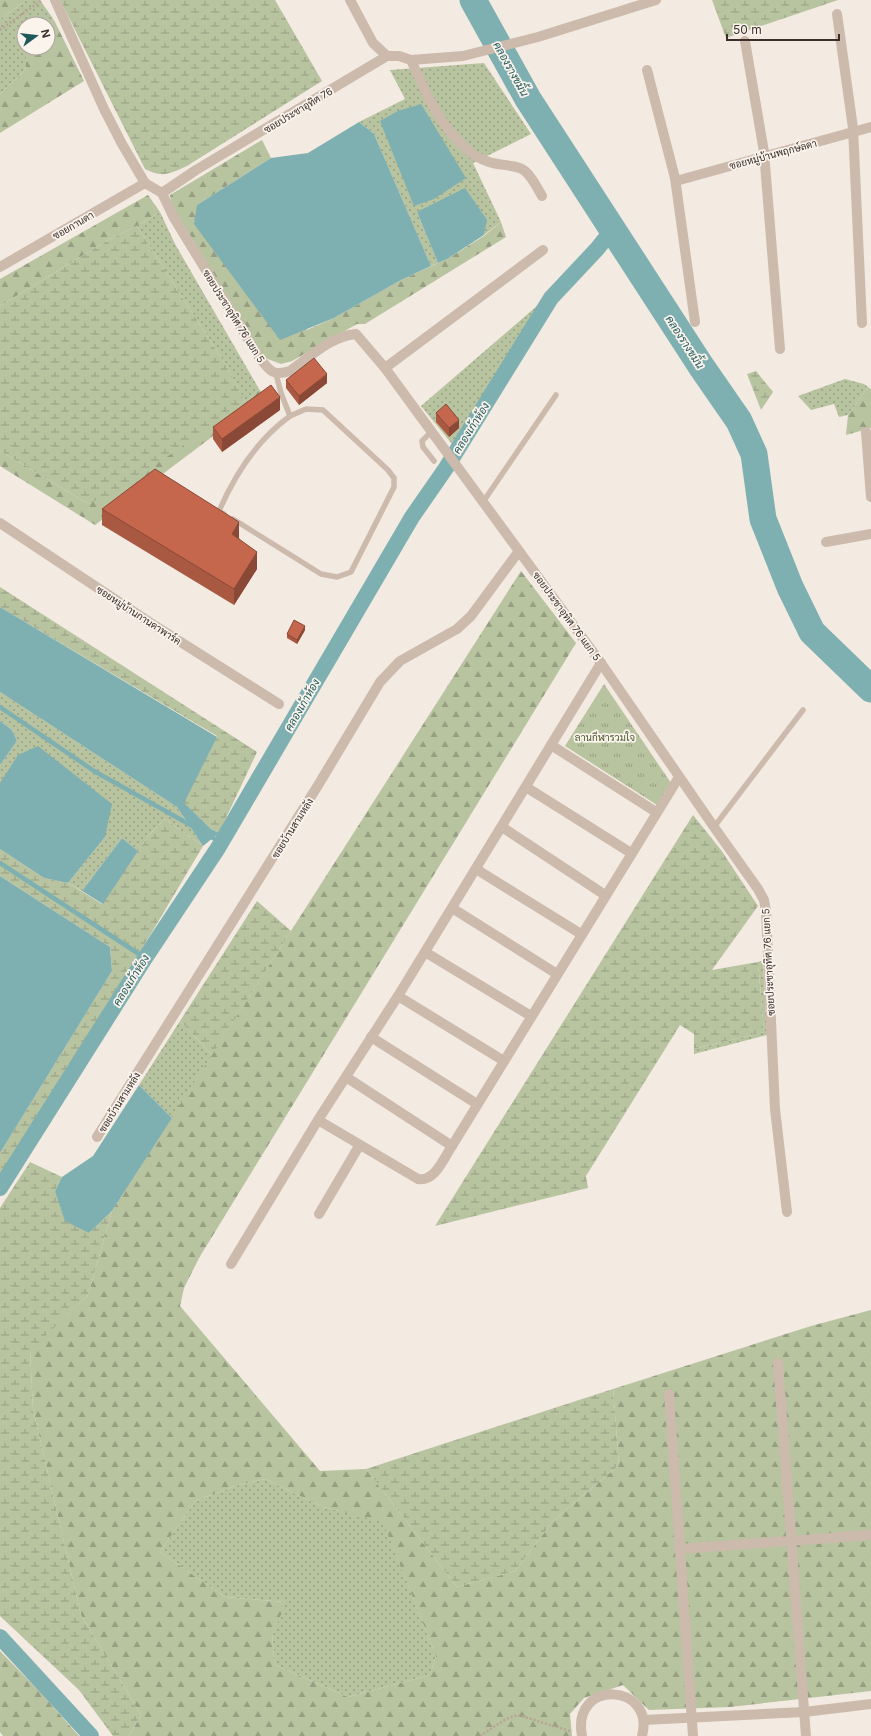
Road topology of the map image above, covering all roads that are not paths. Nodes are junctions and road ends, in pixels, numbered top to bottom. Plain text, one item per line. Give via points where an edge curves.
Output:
1 (55, 0) edge
2 (350, 0) edge
3 (656, 0) edge
4 (837, 14) dead end
5 (745, 41) dead end
6 (387, 56) junction
7 (411, 60) junction
8 (647, 70) dead end
9 (871, 127) edge
10 (853, 132) junction
11 (765, 156) junction
12 (676, 181) junction
13 (145, 182) junction
14 (162, 192) junction
15 (542, 196) dead end
16 (543, 250) dead end
17 (0, 267) edge
18 (694, 322) dead end
19 (862, 323) dead end
20 (780, 349) dead end
21 (385, 368) junction
22 (276, 374) junction
23 (556, 395) dead end
24 (290, 416) junction
25 (432, 431) junction
26 (866, 432) dead end
27 (434, 461) dead end
28 (871, 497) edge
29 (483, 502) junction
30 (213, 507) edge
31 (219, 511) junction
32 (0, 523) edge
33 (871, 534) edge
34 (826, 542) dead end
35 (519, 551) junction
36 (601, 663) junction
37 (279, 704) dead end
38 (803, 710) dead end
39 (551, 745) junction
40 (679, 777) junction
41 (526, 787) junction
42 (656, 812) junction
43 (502, 827) junction
44 (714, 827) junction
45 (631, 853) junction
46 (476, 869) junction
47 (605, 895) junction
48 (452, 908) junction
49 (582, 934) junction
50 (425, 952) junction
51 (557, 974) junction
52 (398, 996) junction
53 (531, 1016) junction
54 (371, 1037) junction
55 (504, 1061) junction
56 (346, 1077) junction
57 (477, 1104) junction
58 (318, 1120) junction
59 (97, 1137) dead end
60 (359, 1146) junction
61 (452, 1146) junction
62 (787, 1212) dead end
63 (319, 1214) dead end
64 (231, 1264) dead end
65 (778, 1362) dead end
66 (669, 1394) dead end
67 (871, 1535) edge
68 (791, 1541) junction
69 (680, 1549) junction
70 (871, 1704) edge
71 (804, 1712) junction
72 (691, 1718) junction
73 (644, 1720) junction
74 (582, 1736) edge
75 (642, 1736) edge
76 (693, 1736) edge
77 (806, 1736) edge

1 - 13 street via 104,109
2 - 6 street via 373,43
3 - 7 street via 520,42 463,56
4 - 10 street
5 - 11 street
6 - 7 street
6 - 14 street, ซอยประชาอุทิศ 76
7 - 15 street via 426,94 454,136 468,151 489,162 524,170 532,178
8 - 12 street
9 - 10 street, ซอยหมู่บ้านพฤกษ์ลดา
10 - 11 street, ซอยหมู่บ้านพฤกษ์ลดา
10 - 19 street
11 - 12 street, ซอยหมู่บ้านพฤกษ์ลดา
11 - 20 street
12 - 18 street
13 - 14 street
13 - 17 street, ซอยกานดา
14 - 22 street, ซอยประชาอุทิศ 76 แยก 5 via 174,218 259,358 268,370
16 - 21 street
21 - 22 street, ซอยประชาอุทิศ 76 แยก 5 via 356,334 337,339 290,371
21 - 25 street, ซอยประชาอุทิศ 76 แยก 5
22 - 24 lane
23 - 29 lane
24 - 31 lane via 274,428 248,457
24 - 31 lane via 306,409 323,410 394,478 394,487 351,572 337,577 321,574
25 - 27 lane via 422,441 423,447
25 - 29 street, ซอยประชาอุทิศ 76 แยก 5
26 - 28 street
29 - 35 street, ซอยประชาอุทิศ 76 แยก 5
30 - 31 lane
32 - 37 street, ซอยหมู่บ้านกานดาพาร์ค
33 - 34 street
35 - 36 street, ซอยประชาอุทิศ 76 แยก 5
35 - 59 street, ซอยบ้านสามหลัง via 470,616 457,629 400,661 380,682 318,787
36 - 39 street
36 - 40 street, ซอยประชาอุทิศ 76 แยก 5
38 - 44 lane
39 - 41 street
39 - 42 street
40 - 42 street
40 - 44 street, ซอยประชาอุทิศ 76 แยก 5
41 - 43 street
41 - 45 street
42 - 45 street
43 - 46 street
43 - 47 street
44 - 62 street, ซอยประชาอุทิศ 76 แยก 5 via 764,900 775,1109
45 - 47 street
46 - 48 street
46 - 49 street
47 - 49 street
48 - 50 street
48 - 51 street
49 - 51 street
50 - 52 street
50 - 53 street
51 - 53 street
52 - 54 street
52 - 55 street
53 - 55 street
54 - 56 street
54 - 57 street
55 - 57 street
56 - 58 street
56 - 61 street
57 - 61 street
58 - 60 street
58 - 64 street
60 - 61 street via 424,1180 432,1176
60 - 63 street
65 - 68 street
66 - 69 street
67 - 68 street
68 - 69 street
68 - 71 street
69 - 72 street
70 - 71 street
71 - 72 street
71 - 77 street
72 - 73 street
72 - 76 street
73 - 74 street via 632,1700 621,1694 608,1694 595,1698 583,1712 580,1724
73 - 75 street

